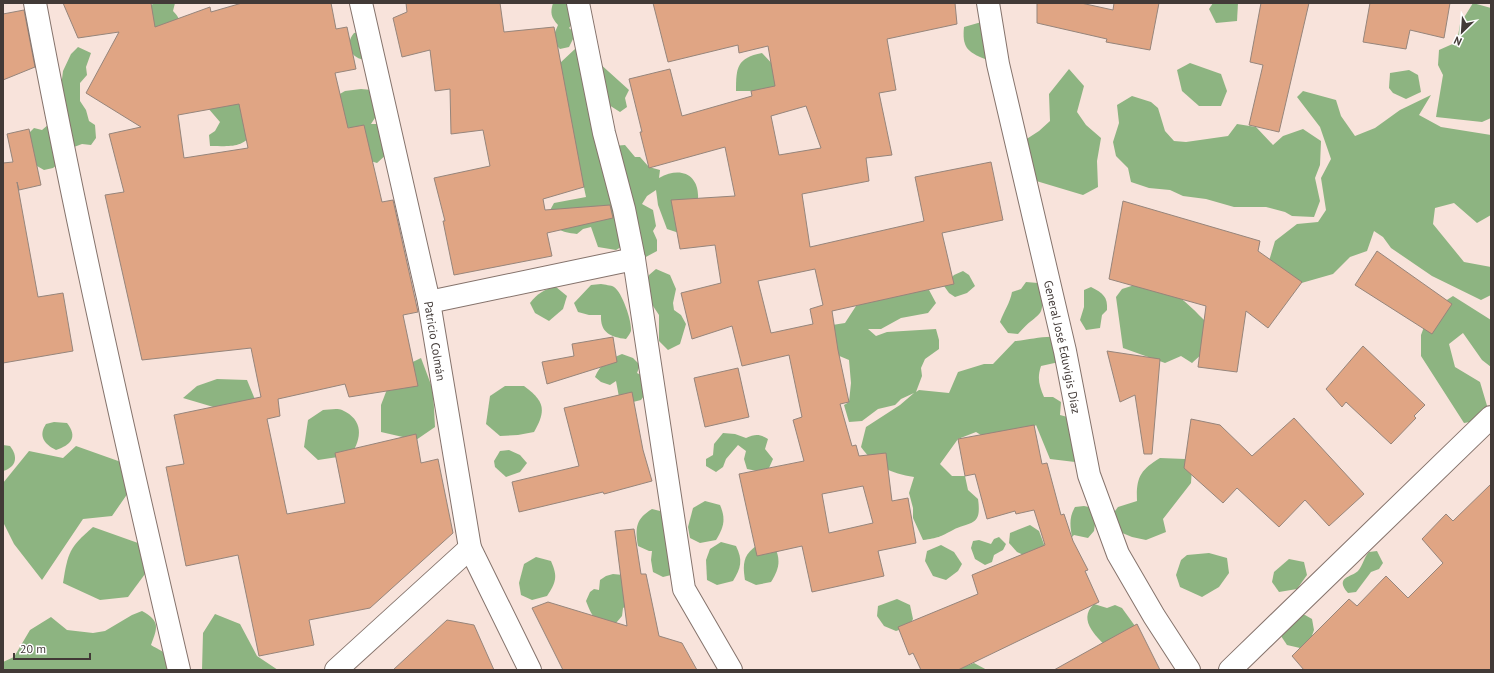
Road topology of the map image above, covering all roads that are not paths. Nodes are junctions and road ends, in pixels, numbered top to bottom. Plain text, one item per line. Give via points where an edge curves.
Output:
1 (35, 3) edge
2 (361, 3) edge
3 (578, 3) edge
4 (988, 3) edge
5 (634, 260) junction
6 (429, 302) junction
7 (1491, 417) edge
8 (470, 548) junction
9 (179, 670) edge
10 (336, 670) edge
11 (530, 670) edge
12 (731, 670) edge
13 (1189, 670) edge
14 (1230, 670) edge

1 - 9 street via 64,159
2 - 6 street, Patricio Colmán
3 - 5 street via 604,133
4 - 13 street, General José Eduvigis Díaz via 998,64 1065,351 1089,476 1118,554
5 - 6 street
5 - 12 street via 684,590
6 - 8 street, Patricio Colmán
7 - 14 street
8 - 10 street
8 - 11 street, Patricio Colmán

